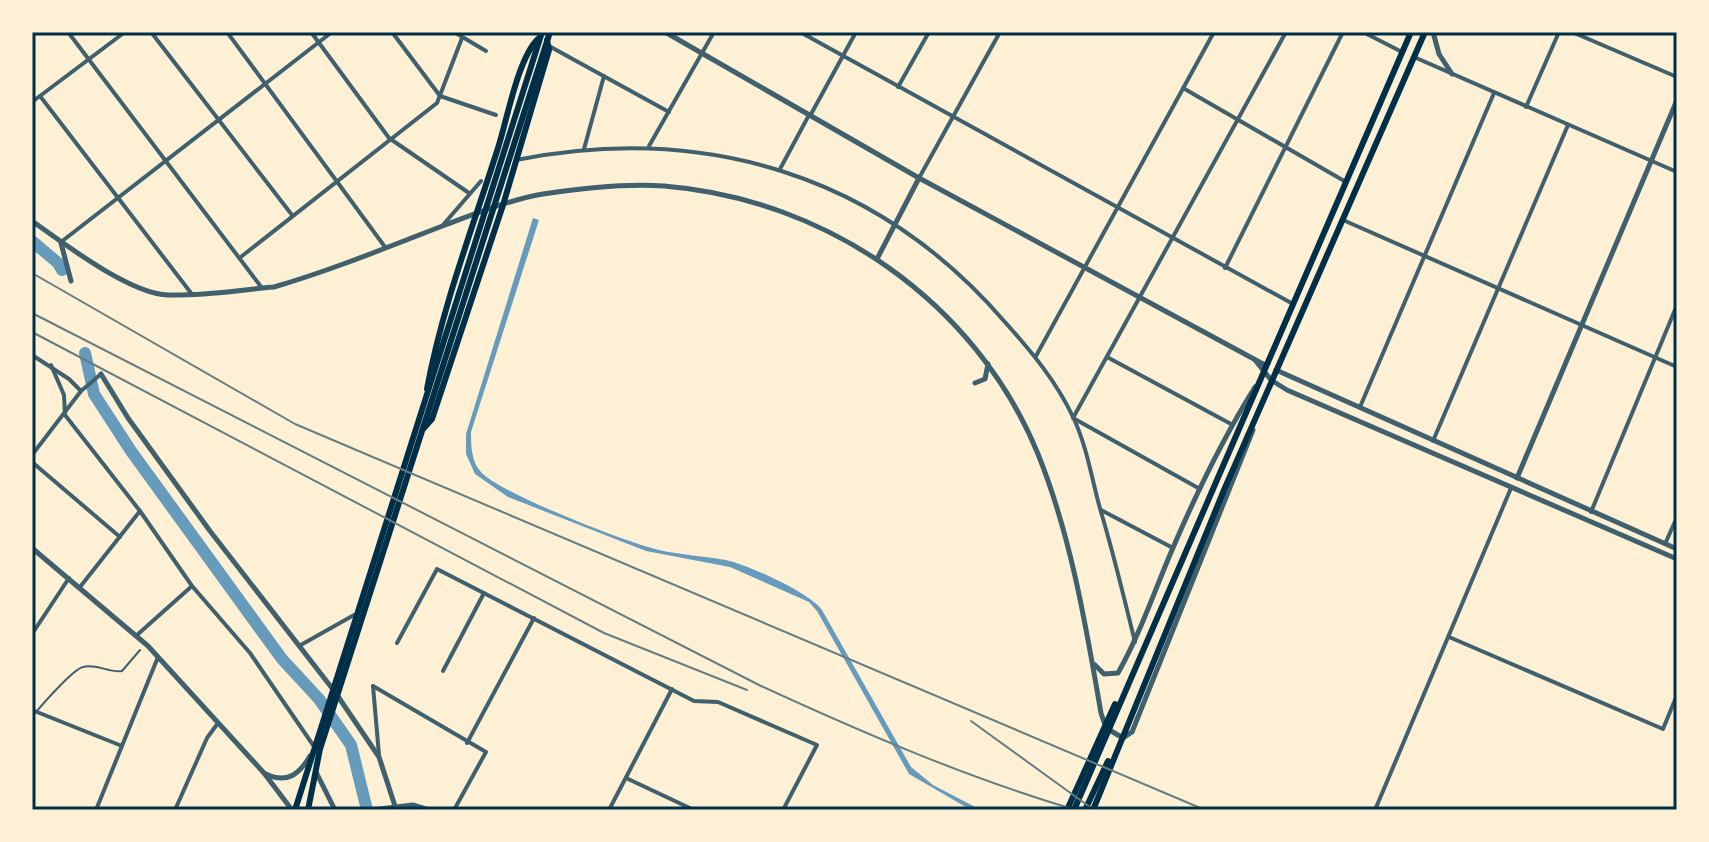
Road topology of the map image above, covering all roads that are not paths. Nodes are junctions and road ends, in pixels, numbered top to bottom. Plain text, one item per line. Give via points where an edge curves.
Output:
1 (68, 32) edge
2 (125, 32) edge
3 (151, 32) edge
4 (227, 32) edge
5 (311, 32) edge
6 (332, 32) edge
7 (392, 32) edge
8 (455, 32) edge
9 (550, 32) edge
10 (665, 32) edge
11 (714, 32) edge
12 (800, 32) edge
13 (856, 32) edge
14 (929, 32) edge
15 (1000, 32) edge
16 (1214, 32) edge
17 (1286, 32) edge
18 (1343, 32) edge
19 (1363, 32) edge
20 (1411, 32) edge
21 (1425, 32) edge
22 (1433, 32) edge
23 (1559, 32) edge
24 (1572, 32) edge
25 (462, 38) junction
26 (545, 39) edge
27 (319, 43) junction
28 (486, 51) dead end
29 (1402, 52) junction
30 (702, 53) junction
31 (843, 55) junction
32 (1414, 57) junction
33 (88, 59) junction
34 (1452, 74) junction
35 (604, 76) junction
36 (1677, 77) edge
37 (264, 83) junction
38 (898, 87) junction
39 (1183, 88) junction
40 (1494, 93) junction
41 (40, 96) junction
42 (440, 96) junction
43 (1677, 100) edge
44 (32, 102) edge
45 (1526, 107) junction
46 (669, 112) junction
47 (496, 115) dead end
48 (810, 115) junction
49 (952, 117) junction
50 (1237, 120) junction
51 (219, 121) junction
52 (1568, 125) junction
53 (389, 138) junction
54 (649, 146) junction
55 (1286, 146) junction
56 (584, 149) junction
57 (166, 160) junction
58 (516, 160) junction
59 (1651, 161) junction
60 (780, 169) junction
61 (1677, 172) edge
62 (919, 178) junction
63 (338, 181) junction
64 (481, 181) dead end
65 (1346, 182) junction
66 (469, 193) junction
67 (115, 198) junction
68 (503, 205) junction
69 (1116, 207) junction
70 (477, 213) junction
71 (292, 215) junction
72 (1343, 220) junction
73 (32, 221) edge
74 (895, 225) junction
75 (441, 227) junction
76 (483, 232) junction
77 (1170, 238) junction
78 (61, 242) junction
79 (385, 247) junction
80 (1425, 256) junction
81 (242, 257) junction
82 (877, 259) junction
83 (1087, 266) junction
84 (1225, 268) junction
85 (71, 281) dead end
86 (262, 288) junction
87 (1497, 289) junction
88 (191, 293) junction
89 (1139, 295) junction
90 (1293, 304) junction
91 (1677, 305) edge
92 (1582, 325) junction
93 (32, 355) edge
94 (1036, 356) junction
95 (1106, 356) junction
96 (1654, 358) junction
97 (988, 363) junction
98 (51, 365) junction
99 (1677, 367) edge
100 (1264, 368) junction
101 (1276, 370) junction
102 (100, 375) joint
103 (1271, 380) junction
104 (975, 383) dead end
105 (1256, 385) junction
106 (81, 390) junction
107 (1266, 390) junction
108 (1359, 409) junction
109 (65, 415) junction
110 (422, 416) junction
111 (1073, 418) junction
112 (1231, 424) junction
113 (422, 430) junction
114 (1433, 441) junction
115 (32, 455) edge
116 (32, 462) edge
117 (409, 463) junction
118 (1517, 478) junction
119 (1511, 488) junction
120 (1201, 490) junction
121 (1101, 510) junction
122 (140, 511) junction
123 (1591, 512) junction
124 (1677, 517) edge
125 (120, 537) junction
126 (383, 541) junction
127 (1665, 544) junction
128 (32, 548) edge
129 (1173, 548) junction
130 (1677, 549) edge
131 (1677, 559) edge
132 (69, 578) junction
133 (192, 586) junction
134 (80, 587) junction
135 (484, 593) junction
136 (356, 613) junction
137 (534, 618) junction
138 (345, 623) junction
139 (350, 631) junction
140 (32, 634) edge
141 (137, 635) junction
142 (1148, 636) junction
143 (1448, 637) junction
144 (397, 643) dead end
145 (1135, 643) junction
146 (297, 647) junction
147 (140, 650) dead end
148 (158, 657) junction
149 (1092, 661) junction
150 (443, 671) dead end
151 (672, 689) junction
152 (1677, 695) edge
153 (34, 711) edge
154 (32, 717) edge
155 (218, 723) junction
156 (1125, 726) junction
157 (467, 743) junction
158 (316, 745) junction
159 (122, 746) junction
160 (310, 756) junction
161 (379, 757) junction
162 (315, 768) junction
163 (264, 773) junction
164 (626, 778) junction
165 (396, 808) edge
166 (96, 810) edge
167 (175, 810) edge
168 (294, 810) edge
169 (308, 810) edge
170 (335, 810) edge
171 (371, 810) edge
172 (429, 810) edge
173 (454, 810) edge
174 (609, 810) edge
175 (694, 810) edge
176 (783, 810) edge
177 (1067, 810) edge
178 (1074, 810) edge
179 (1085, 810) edge
180 (1093, 810) edge
181 (1375, 810) edge

1 - 33 street
2 - 33 street
3 - 51 street
4 - 37 street
5 - 27 street
6 - 27 street
7 - 42 street
8 - 25 street
9 - 26 main road
10 - 30 street
11 - 30 street
12 - 31 street
13 - 31 street
14 - 38 street
15 - 49 street
16 - 39 street
17 - 50 street
18 - 55 street
19 - 29 street
20 - 29 main road
21 - 32 main road
22 - 34 street
23 - 45 street
24 - 36 street
25 - 28 street
25 - 42 street
26 - 35 street
26 - 58 main road
26 - 70 main road via 529,51
26 - 76 main road
27 - 37 street
27 - 53 street
29 - 32 main road
29 - 65 main road
30 - 46 street
30 - 48 street
31 - 38 street
31 - 48 street
32 - 34 street
32 - 72 main road
33 - 41 street
33 - 57 street
34 - 40 street
35 - 46 street
35 - 56 street
37 - 51 street
37 - 63 street
38 - 49 street
39 - 50 street
39 - 69 street
40 - 45 street
40 - 80 street
41 - 44 street
41 - 67 street
42 - 47 street
42 - 53 street
43 - 59 street
45 - 52 street
46 - 54 street
48 - 60 street
48 - 62 street
49 - 62 street
49 - 69 street
50 - 55 street
50 - 77 street
51 - 57 street
51 - 71 street
52 - 59 street
52 - 87 street
53 - 63 street
53 - 66 street
54 - 56 street
54 - 60 street
55 - 65 street
55 - 84 street
56 - 58 street
57 - 67 street
57 - 81 street
58 - 68 main road
59 - 61 street
59 - 92 street
60 - 74 street via 832,189
62 - 74 street
62 - 83 street
63 - 71 street
63 - 79 street
64 - 66 street
65 - 90 main road
66 - 75 street
67 - 78 street
67 - 88 street
68 - 70 street
68 - 82 street via 600,188 680,188 747,200 802,220
68 - 113 main road via 432,419
69 - 77 street
69 - 83 street
70 - 75 street
70 - 110 main road via 433,356
71 - 81 street
72 - 80 street
72 - 101 main road
73 - 78 street
74 - 82 street
74 - 94 street via 980,293
75 - 79 street
76 - 110 main road
76 - 113 main road
77 - 84 street
77 - 89 street
78 - 85 street
78 - 88 street via 147,291
79 - 86 street via 302,279
80 - 87 street
80 - 108 street
81 - 86 street
82 - 97 street via 933,304
83 - 89 street
83 - 94 street
84 - 90 street
86 - 88 street
87 - 92 street
87 - 114 street
89 - 95 street
89 - 100 street
90 - 100 main road
91 - 96 street
92 - 96 street
92 - 118 street
93 - 98 street
94 - 111 street
95 - 111 street
95 - 112 street
96 - 99 street
96 - 123 street
97 - 104 street via 985,379
97 - 149 street via 1014,404 1051,490
98 - 106 street
98 - 109 street via 64,395
100 - 101 main road
100 - 103 street
100 - 105 main road
101 - 103 main road
101 - 108 street
102 - 106 street
102 - 146 street
103 - 107 main road
103 - 119 street
105 - 112 street
105 - 142 main road
106 - 109 street
107 - 149 street via 1242,464 1128,738 1106,728
107 - 156 main road
108 - 114 street
109 - 115 street
109 - 122 street
110 - 117 main road
111 - 120 street
111 - 121 street
112 - 120 street
113 - 117 main road
114 - 118 street
116 - 125 street
117 - 126 main road
118 - 123 street
119 - 131 street
119 - 143 street
120 - 129 street
121 - 129 street
121 - 145 street
122 - 125 street
122 - 133 street
123 - 127 street
124 - 127 street
125 - 134 street
126 - 136 main road
126 - 158 main road via 340,687
127 - 130 street
128 - 132 street
129 - 145 street
132 - 134 street
132 - 140 street
133 - 141 street
133 - 158 street via 250,653
134 - 141 street
135 - 137 street
135 - 144 street via 437,569
135 - 150 street
136 - 138 street
136 - 139 main road
137 - 151 street
137 - 157 street
138 - 139 street
138 - 146 street
139 - 158 main road
141 - 148 street
142 - 177 main road
142 - 178 main road
143 - 152 street via 1663,729
143 - 181 street
145 - 149 street via 1118,673 1100,672
146 - 161 street
147 - 153 lane via 122,671 84,666
148 - 155 street
148 - 159 street
151 - 164 street
151 - 176 street via 694,701 718,702 817,745
153 - 154 lane
153 - 159 street
155 - 163 street
155 - 167 street
156 - 179 main road
156 - 180 main road
157 - 161 street via 373,686
157 - 173 street via 486,752
158 - 160 main road
158 - 162 main road
159 - 166 street
160 - 163 street via 290,777
160 - 168 main road
161 - 165 street
162 - 169 main road
162 - 170 street
163 - 168 street
164 - 174 street
164 - 175 street
165 - 171 street
165 - 172 street

